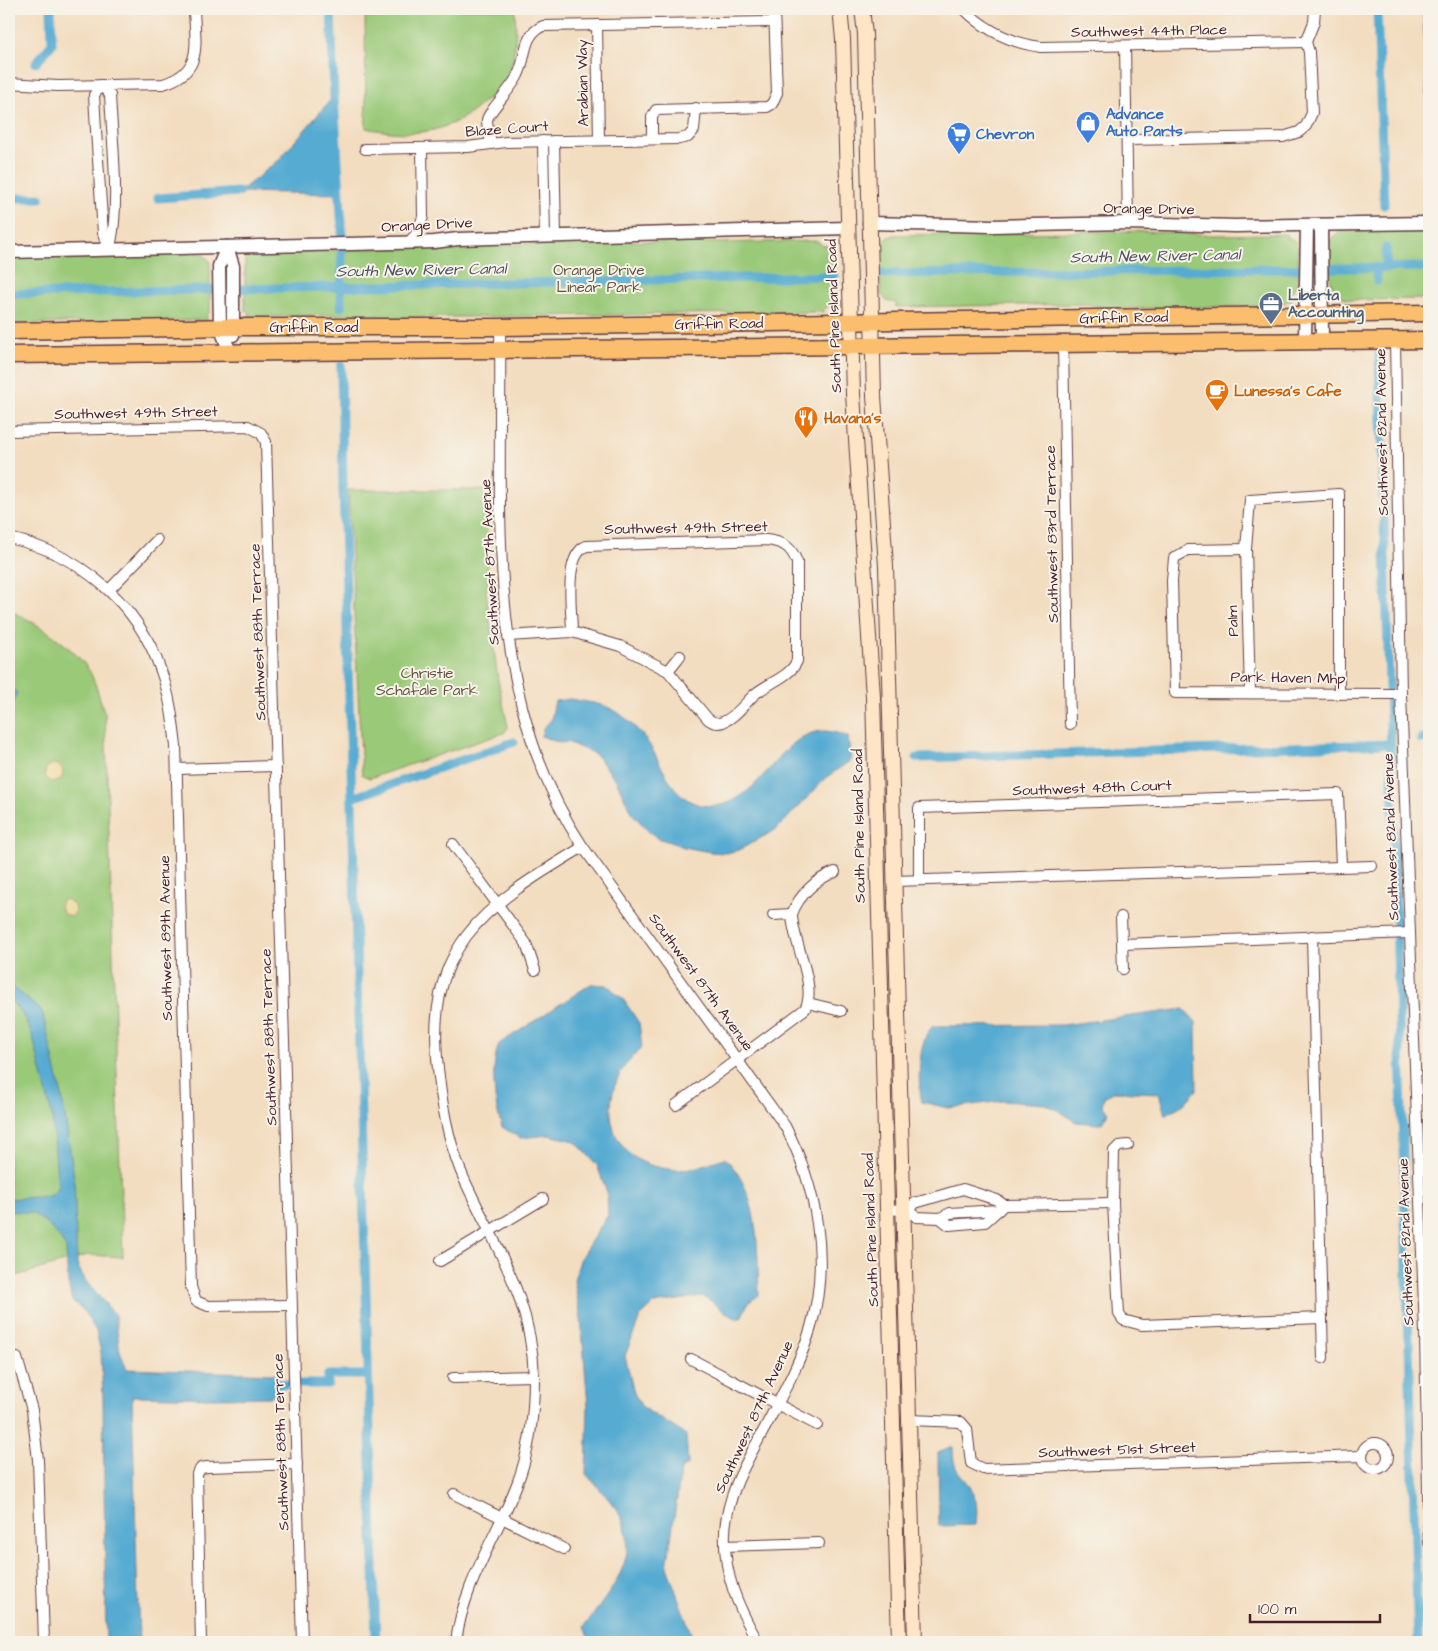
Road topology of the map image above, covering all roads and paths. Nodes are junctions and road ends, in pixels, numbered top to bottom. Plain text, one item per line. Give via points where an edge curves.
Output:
1 (194, 9) edge
2 (774, 9) edge
3 (840, 9) edge
4 (862, 9) edge
5 (964, 9) edge
6 (1316, 9) edge
7 (774, 22) junction
8 (597, 25) junction
9 (1306, 42) junction
10 (1125, 46) junction
11 (9, 83) edge
12 (101, 85) junction
13 (696, 108) junction
14 (652, 139) junction
15 (599, 140) junction
16 (1128, 140) junction
17 (548, 141) junction
18 (491, 143) junction
19 (422, 148) junction
20 (365, 149) dead end
21 (98, 153) junction
22 (112, 153) junction
23 (869, 223) junction
24 (1128, 223) junction
25 (1429, 223) edge
26 (1321, 225) junction
27 (1307, 226) junction
28 (847, 228) junction
29 (551, 236) junction
30 (408, 243) junction
31 (227, 247) junction
32 (109, 250) junction
33 (9, 252) edge
34 (1322, 308) junction
35 (1306, 309) junction
36 (850, 314) junction
37 (1429, 315) edge
38 (227, 321) junction
39 (872, 322) junction
40 (500, 326) junction
41 (9, 331) edge
42 (1322, 339) junction
43 (1304, 340) junction
44 (1395, 340) junction
45 (1429, 340) edge
46 (1063, 343) junction
47 (873, 346) junction
48 (851, 347) junction
49 (500, 351) junction
50 (230, 352) junction
51 (9, 355) edge
52 (9, 430) edge
53 (261, 433) joint
54 (9, 538) edge
55 (157, 540) dead end
56 (1246, 549) junction
57 (110, 590) junction
58 (572, 632) junction
59 (508, 636) junction
60 (680, 656) dead end
61 (668, 671) junction
62 (1250, 692) junction
63 (1338, 694) junction
64 (1400, 694) junction
65 (1070, 724) dead end
66 (276, 766) junction
67 (177, 768) junction
68 (453, 844) dead end
69 (583, 847) junction
70 (1341, 866) junction
71 (1372, 866) dead end
72 (835, 872) dead end
73 (919, 880) junction
74 (894, 881) junction
75 (497, 903) junction
76 (773, 914) dead end
77 (792, 914) junction
78 (1121, 917) dead end
79 (1405, 933) junction
80 (1312, 936) junction
81 (1123, 944) junction
82 (1123, 969) dead end
83 (535, 970) dead end
84 (880, 989) junction
85 (897, 989) junction
86 (808, 1003) junction
87 (841, 1011) dead end
88 (738, 1059) junction
89 (676, 1105) dead end
90 (1128, 1145) dead end
91 (979, 1194) junction
92 (543, 1198) dead end
93 (1113, 1203) junction
94 (1002, 1208) junction
95 (907, 1209) junction
96 (887, 1210) junction
97 (973, 1212) junction
98 (940, 1218) junction
99 (972, 1224) junction
100 (490, 1231) junction
101 (440, 1261) dead end
102 (291, 1305) junction
103 (1321, 1318) junction
104 (1427, 1333) edge
105 (18, 1358) dead end
106 (1323, 1358) dead end
107 (691, 1359) dead end
108 (534, 1376) junction
109 (452, 1378) dead end
110 (777, 1404) junction
111 (909, 1420) junction
112 (817, 1425) dead end
113 (1362, 1456) dead end
114 (297, 1464) junction
115 (454, 1494) dead end
116 (501, 1518) junction
117 (819, 1543) dead end
118 (1429, 1543) edge
119 (724, 1546) junction
120 (564, 1550) dead end
121 (44, 1642) edge
122 (201, 1642) edge
123 (302, 1642) edge
124 (456, 1642) edge
125 (758, 1642) edge
126 (899, 1642) edge
127 (915, 1642) edge

1 - 12 street via 195,49 186,74 163,84
2 - 7 street
3 - 28 main road, South Pine Island Road
4 - 23 main road
5 - 10 street, Southwest 44th Place via 996,33 1025,44 1042,47
6 - 9 street
7 - 8 street
7 - 13 street via 776,99 767,107
8 - 15 street, Arabian Way
8 - 18 street via 543,26 528,36 519,75 487,120
9 - 10 street, Southwest 44th Place
9 - 16 street via 1313,104 1306,126 1299,132 1283,137
10 - 16 street
11 - 12 street
12 - 21 street via 94,95
12 - 22 street via 110,95
13 - 14 street, Blaze Court via 694,130 688,137
13 - 14 street via 656,110 652,117
14 - 15 street, Blaze Court
15 - 17 street, Blaze Court
16 - 24 street
17 - 18 street, Blaze Court
17 - 29 street
18 - 19 street, Blaze Court
19 - 20 street, Blaze Court
19 - 30 street via 424,217 418,233
21 - 22 street
21 - 32 street via 103,233
22 - 32 street via 115,214
23 - 24 street, Orange Drive via 992,226
23 - 39 main road
24 - 27 street, Orange Drive
25 - 26 street, Orange Drive
26 - 27 street, Orange Drive
26 - 34 street
27 - 35 street
28 - 29 street, Orange Drive
28 - 36 main road, South Pine Island Road
29 - 30 street, Orange Drive
30 - 31 street, Orange Drive
31 - 32 street, Orange Drive
31 - 38 street via 234,266
31 - 38 street via 219,266
32 - 33 street, Orange Drive
34 - 35 main road, Griffin Road
34 - 37 main road, Griffin Road
34 - 42 street
35 - 39 main road, Griffin Road
35 - 43 street
36 - 39 main road, Griffin Road
36 - 40 main road, Griffin Road
36 - 48 main road, South Pine Island Road
37 - 44 main road via 1403,328
38 - 40 main road, Griffin Road
38 - 41 main road, Griffin Road
38 - 50 street
39 - 47 main road
40 - 49 street, Southwest 87th Avenue
42 - 43 main road, Griffin Road
42 - 44 main road, Griffin Road
43 - 46 main road, Griffin Road
44 - 45 main road, Griffin Road
44 - 64 street, Southwest 82nd Avenue
46 - 47 main road, Griffin Road
46 - 65 street, Southwest 83rd Terrace
47 - 48 main road, Griffin Road
47 - 74 main road via 886,566
48 - 49 main road, Griffin Road
48 - 84 main road, South Pine Island Road via 872,697
49 - 50 main road, Griffin Road
49 - 59 street, Southwest 87th Avenue via 502,542
50 - 51 main road, Griffin Road
52 - 53 street, Southwest 49th Street via 232,425 248,426
53 - 66 street, Southwest 88th Terrace via 267,448
54 - 57 street, Southwest 89th Avenue via 33,544 71,562
55 - 57 street
56 - 62 street, Palm
56 - 62 street, Park Haven Mhp via 1188,550 1174,558 1175,693
56 - 63 street, Palm via 1250,500 1338,494
57 - 67 street, Southwest 89th Avenue via 139,627 161,670 174,726
58 - 59 street
58 - 61 street via 620,646
58 - 61 street, Southwest 49th Street via 572,566 581,548 602,544 766,540 782,542 790,548 796,562 799,656 795,667 760,690 732,716 717,723 708,720
59 - 69 street, Southwest 87th Avenue via 516,687 535,753 557,804
60 - 61 street
62 - 63 street, Park Haven Mhp
63 - 64 street, Park Haven Mhp
64 - 79 street, Southwest 82nd Avenue
66 - 67 street
66 - 102 street, Southwest 88th Terrace
67 - 102 street, Southwest 89th Avenue via 190,1277 196,1301 208,1306
68 - 75 street
69 - 75 street
69 - 88 street, Southwest 87th Avenue
70 - 71 street
70 - 73 street
70 - 73 street, Southwest 48th Court via 1338,794 919,808
72 - 77 street via 814,884
73 - 74 street
74 - 85 main road
75 - 83 street via 526,943
75 - 100 street via 479,919 454,953 440,992 436,1025 437,1061 446,1121 465,1180
76 - 77 street
77 - 86 street
78 - 81 street
79 - 80 street
79 - 104 street, Southwest 82nd Avenue
80 - 81 street
80 - 103 street
81 - 82 street
84 - 85 main road
84 - 96 main road, South Pine Island Road
85 - 95 main road
86 - 87 street
86 - 88 street via 798,1015
88 - 89 street
88 - 110 street, Southwest 87th Avenue via 794,1142 810,1185 818,1226 820,1267 811,1326
90 - 93 street via 1118,1146 1114,1151
91 - 94 street via 997,1200
91 - 95 street via 963,1189 915,1203
91 - 97 street
92 - 100 street
93 - 94 street
93 - 103 street via 1119,1314 1123,1320 1142,1325
94 - 97 street
94 - 99 street via 985,1222
95 - 96 street
95 - 98 street via 916,1217
95 - 111 main road
96 - 126 main road, South Pine Island Road
97 - 98 street via 950,1213
97 - 99 street
98 - 99 street via 949,1225
100 - 101 street
100 - 108 street via 520,1294 530,1332
102 - 114 street, Southwest 88th Terrace
103 - 106 street
104 - 118 street, Southwest 82nd Avenue
105 - 121 street via 32,1410 38,1460
107 - 110 street
108 - 109 street
108 - 116 street via 527,1449 517,1483
110 - 112 street
110 - 119 street, Southwest 87th Avenue via 733,1492
111 - 113 street, Southwest 51st Street via 961,1422 967,1430 972,1463 983,1469
111 - 127 main road
114 - 122 street via 201,1468 197,1474
114 - 123 street, Southwest 88th Terrace
115 - 116 street
116 - 120 street
116 - 124 street via 466,1594
117 - 119 street
119 - 125 street, Southwest 87th Avenue via 730,1585

